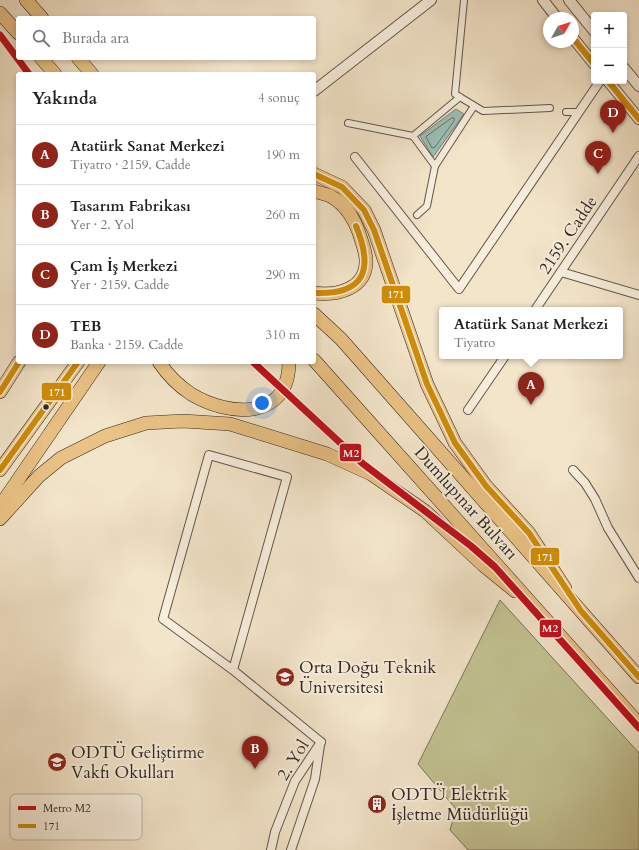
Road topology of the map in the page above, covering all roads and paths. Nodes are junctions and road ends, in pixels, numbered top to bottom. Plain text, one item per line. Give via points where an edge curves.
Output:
1 (26, 0) edge
2 (431, 0) edge
3 (464, 0) edge
4 (542, 0) edge
5 (569, 0) edge
6 (552, 12) edge
7 (0, 13) edge
8 (40, 16) edge
9 (591, 26) edge
10 (16, 31) edge
11 (579, 45) edge
12 (43, 60) edge
13 (80, 60) edge
14 (591, 60) edge
15 (53, 72) edge
16 (90, 72) edge
17 (627, 72) edge
18 (598, 84) edge
19 (610, 84) edge
20 (639, 86) edge
21 (316, 89) edge
22 (460, 97) junction
23 (474, 106) junction
24 (550, 108) dead end
25 (566, 112) dead end
26 (579, 112) junction
27 (639, 120) edge
28 (348, 123) dead end
29 (413, 136) junction
30 (639, 156) edge
31 (355, 157) dead end
32 (435, 166) junction
33 (316, 175) edge
34 (316, 192) edge
35 (416, 215) dead end
36 (561, 272) junction
37 (316, 293) edge
38 (639, 295) edge
39 (538, 307) edge
40 (316, 316) edge
41 (502, 359) edge
42 (316, 362) edge
43 (18, 364) edge
44 (77, 364) edge
45 (98, 364) edge
46 (160, 364) edge
47 (289, 364) edge
48 (0, 392) edge
49 (468, 410) dead end
50 (0, 470) edge
51 (573, 470) dead end
52 (0, 506) edge
53 (0, 519) edge
54 (639, 578) edge
55 (536, 608) junction
56 (581, 611) junction
57 (233, 670) junction
58 (639, 677) edge
59 (639, 724) edge
60 (321, 742) junction
61 (271, 850) edge
62 (291, 850) edge

1 - 8 main road
2 - 21 street
3 - 22 street via 455,94
4 - 6 street
5 - 9 street
7 - 10 main road
11 - 14 street
12 - 15 main road
13 - 16 main road
17 - 20 street
18 - 26 street
19 - 27 street
22 - 23 street
22 - 29 street
23 - 24 street via 483,111
23 - 32 street
25 - 26 street
26 - 31 street via 459,288
28 - 29 street
29 - 32 street
30 - 36 street, 2159. Cadde
32 - 35 street via 427,206
33 - 56 main road via 342,187 364,210 374,230 427,384 455,443 486,486 529,532
34 - 37 main road via 332,197 349,213 358,228 366,260 362,277 350,289 328,295
36 - 38 street
36 - 39 street, 2159. Cadde
40 - 56 main road, Dumlupınar Bulvarı via 341,339
41 - 49 street
42 - 55 main road, Dumlupınar Bulvarı
43 - 48 main road
44 - 50 main road
45 - 52 main road
46 - 47 main road via 165,372 190,394 206,402 224,408 255,410 271,402 285,388
51 - 54 street via 595,499 608,528
53 - 55 main road via 39,476 61,458 105,436 146,423 184,421 230,424 327,454 371,474 425,511 483,565
55 - 59 main road, Dumlupınar Bulvarı
56 - 58 main road, Dumlupınar Bulvarı
57 - 57 street via 163,619 209,455 287,477
57 - 60 street
60 - 61 street, 2. Yol via 295,781 275,832
60 - 62 street, 2. Yol via 315,779

